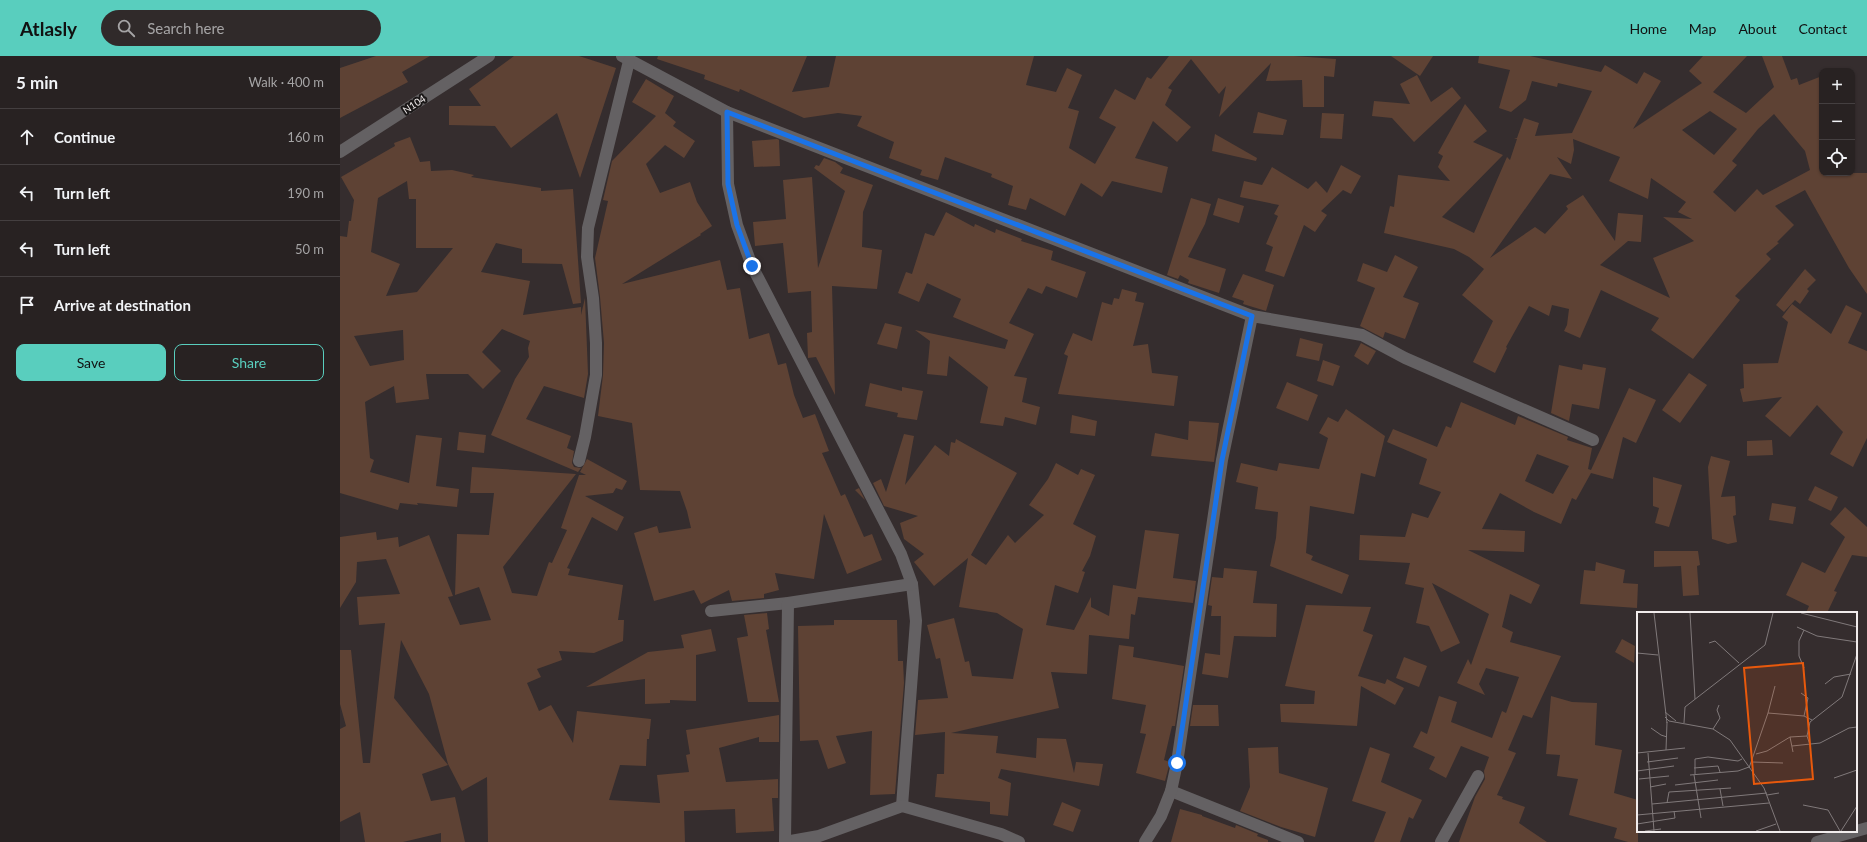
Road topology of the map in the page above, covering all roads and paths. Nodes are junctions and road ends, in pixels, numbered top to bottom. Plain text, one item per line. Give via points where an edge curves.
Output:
1 (488, 56) edge
2 (625, 58) edge
3 (727, 112) junction
4 (340, 152) edge
5 (1252, 316) junction
6 (1592, 440) dead end
7 (579, 461) dead end
8 (912, 584) junction
9 (788, 603) junction
10 (711, 611) dead end
11 (1478, 776) dead end
12 (1171, 791) junction
13 (902, 806) junction
14 (1867, 828) edge
15 (1857, 831) edge
16 (1852, 832) edge
17 (785, 842) edge
18 (1019, 842) edge
19 (1145, 842) edge
20 (1298, 842) edge
21 (1441, 842) edge
22 (1816, 842) edge

1 - 4 street, N104 / N104
2 - 3 street
2 - 7 street via 588,228 587,257 593,298 596,375
3 - 5 street
3 - 8 street via 728,184 737,225 752,266 901,554
5 - 6 street via 1362,335 1405,358
5 - 12 street via 1222,460
8 - 9 street
8 - 13 street via 916,621
9 - 10 street
9 - 17 street
11 - 21 street
12 - 19 street via 1161,816
12 - 20 street
13 - 17 street via 819,836
13 - 18 street via 1001,834
14 - 15 street
16 - 22 street

